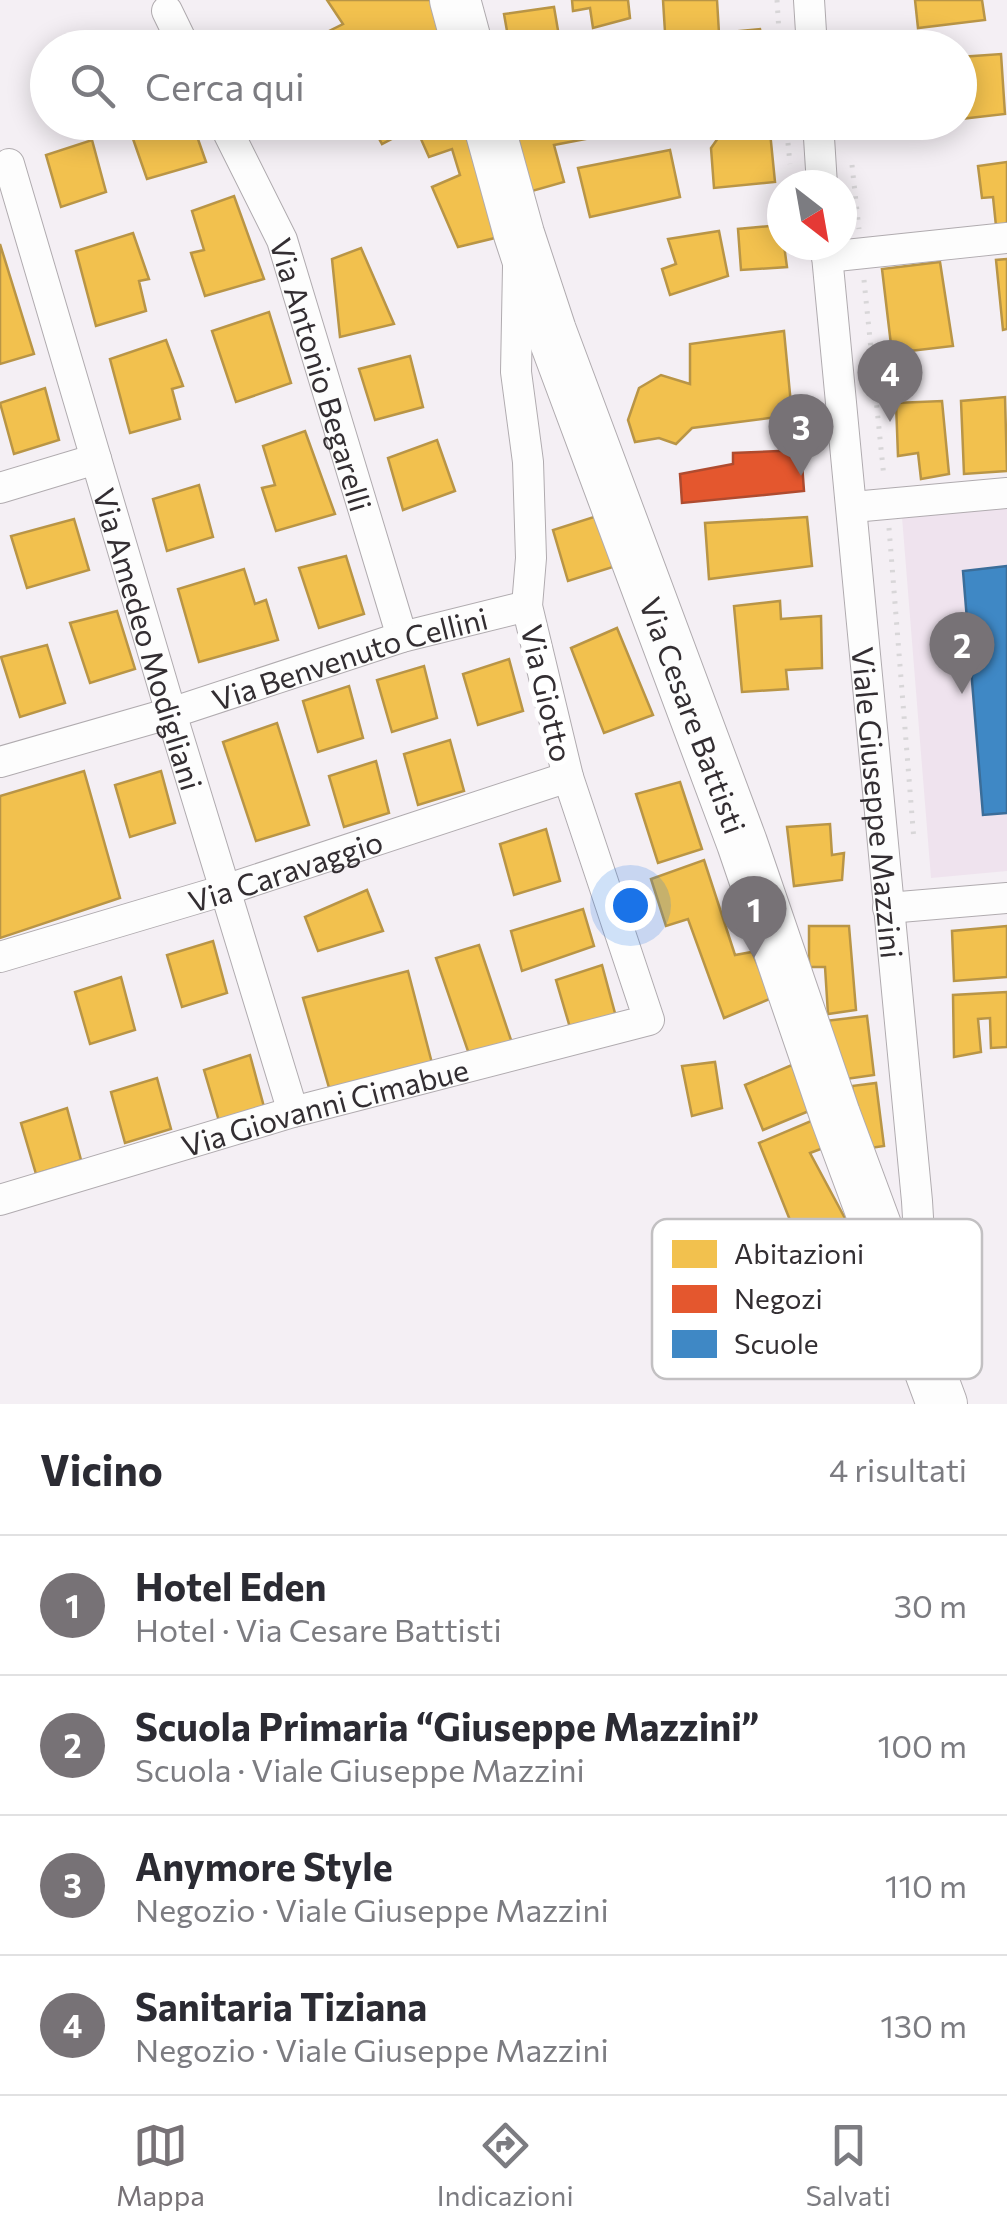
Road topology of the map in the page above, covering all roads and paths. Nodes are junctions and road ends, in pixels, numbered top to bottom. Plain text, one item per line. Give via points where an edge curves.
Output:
1 (455, 0) edge
2 (777, 0) edge
3 (809, 0) edge
4 (167, 11) dead end
5 (176, 30) edge
6 (463, 30) edge
7 (779, 30) edge
8 (811, 30) edge
9 (232, 140) edge
10 (493, 140) edge
11 (788, 140) edge
12 (819, 140) edge
13 (9, 164) dead end
14 (790, 170) dead end
15 (821, 170) edge
16 (519, 234) junction
17 (1007, 238) edge
18 (857, 249) edge
19 (828, 260) edge
20 (96, 458) junction
21 (0, 488) edge
22 (1007, 493) edge
23 (853, 507) junction
24 (527, 606) junction
25 (402, 637) junction
26 (170, 712) junction
27 (0, 762) edge
28 (568, 777) junction
29 (225, 890) junction
30 (1007, 898) edge
31 (888, 908) junction
32 (0, 957) edge
33 (649, 1020) joint
34 (293, 1112) junction
35 (0, 1200) edge
36 (874, 1219) edge
37 (919, 1219) edge

1 - 6 main road
2 - 7 path
3 - 8 street
4 - 5 street
9 - 25 street, Via Antonio Begarelli via 282,240
10 - 16 main road, Via Cesare Battisti
11 - 14 path
12 - 15 street
13 - 20 street, Via Amedeo Modigliani
16 - 24 street, Via Giotto via 516,372 528,462
16 - 36 main road, Via Cesare Battisti
17 - 18 street
19 - 23 street, Viale Giuseppe Mazzini
20 - 21 street
20 - 26 street, Via Amedeo Modigliani
22 - 23 street
23 - 31 street, Viale Giuseppe Mazzini
24 - 25 street, Via Benvenuto Cellini
24 - 28 street, Via Giotto
25 - 26 street, Via Benvenuto Cellini
26 - 27 street, Via Benvenuto Cellini
26 - 29 street, Via Amedeo Modigliani
28 - 29 street, Via Caravaggio
28 - 33 street, Via Giotto
29 - 32 street, Via Caravaggio
29 - 34 street, Via Amedeo Modigliani
30 - 31 street
31 - 37 street, Viale Giuseppe Mazzini
33 - 34 street, Via Giovanni Cimabue
34 - 35 street, Via Giovanni Cimabue

